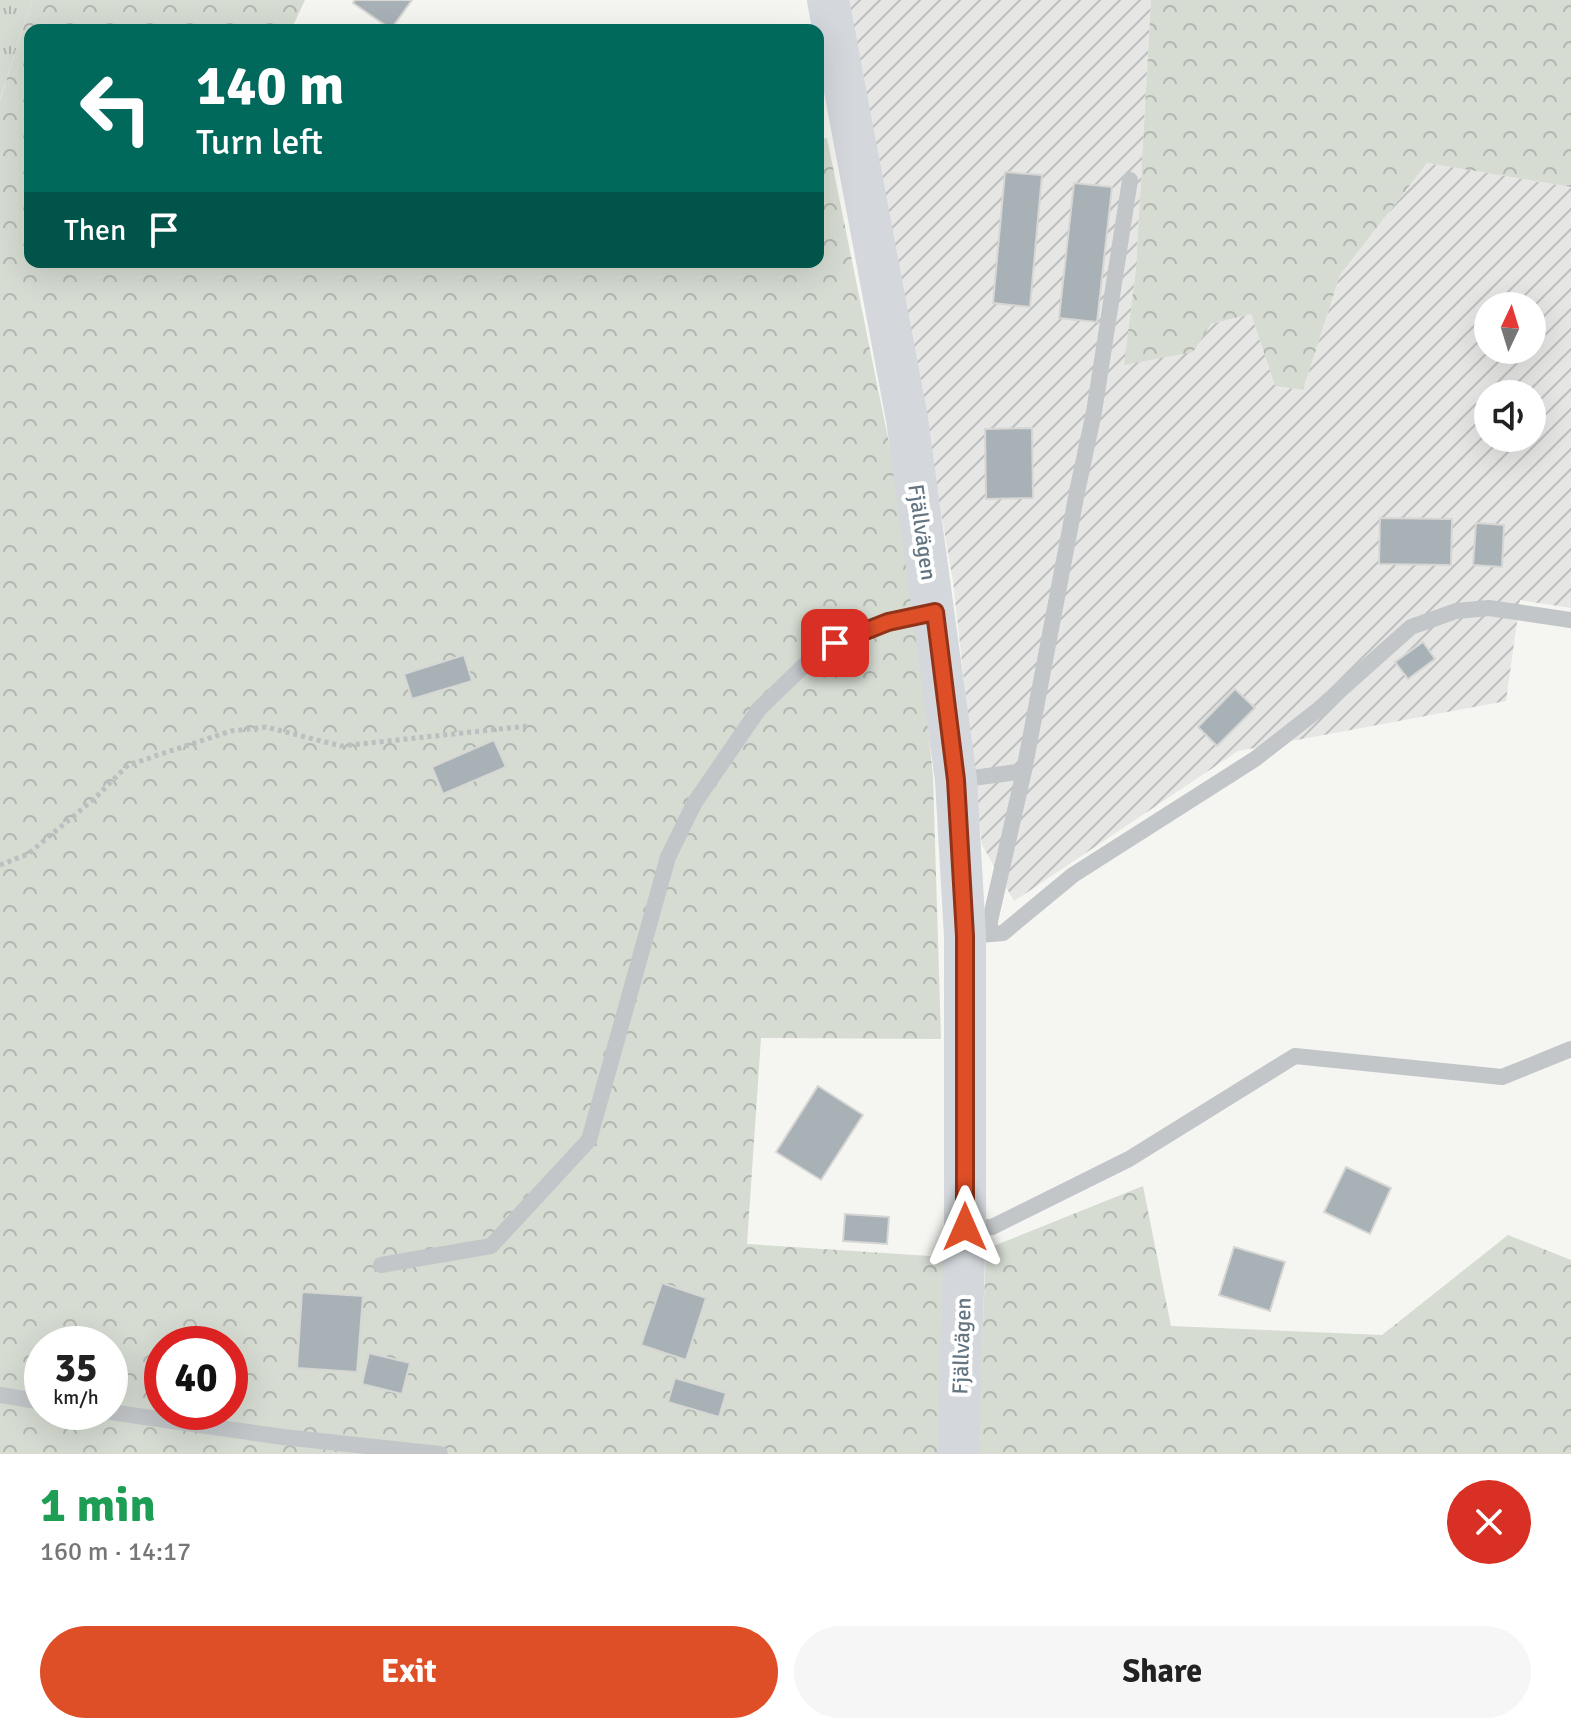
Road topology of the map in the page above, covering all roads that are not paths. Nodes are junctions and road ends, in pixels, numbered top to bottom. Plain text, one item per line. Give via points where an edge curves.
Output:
1 (828, 0) edge
2 (1130, 180) dead end
3 (935, 612) junction
4 (1571, 620) edge
5 (1024, 771) junction
6 (956, 780) junction
7 (977, 935) junction
8 (1571, 1049) edge
9 (965, 1227) junction
10 (381, 1265) dead end
11 (0, 1395) edge
12 (24, 1399) edge
13 (128, 1415) edge
14 (440, 1454) edge
15 (958, 1454) edge

1 - 3 street, Fjällvägen via 907,419
2 - 5 lane via 1094,412
3 - 6 street, Fjällvägen
3 - 10 lane via 888,622 820,650 759,709 695,802 668,857 589,1140 491,1246
4 - 7 lane via 1489,608 1456,611 1411,627 1255,759 1073,875 1003,933
5 - 6 lane
5 - 7 lane via 997,885
6 - 7 street, Fjällvägen
7 - 9 street, Fjällvägen
8 - 9 lane via 1502,1077 1295,1056 1129,1159 992,1227
9 - 15 street, Fjällvägen
11 - 12 lane
13 - 14 lane

